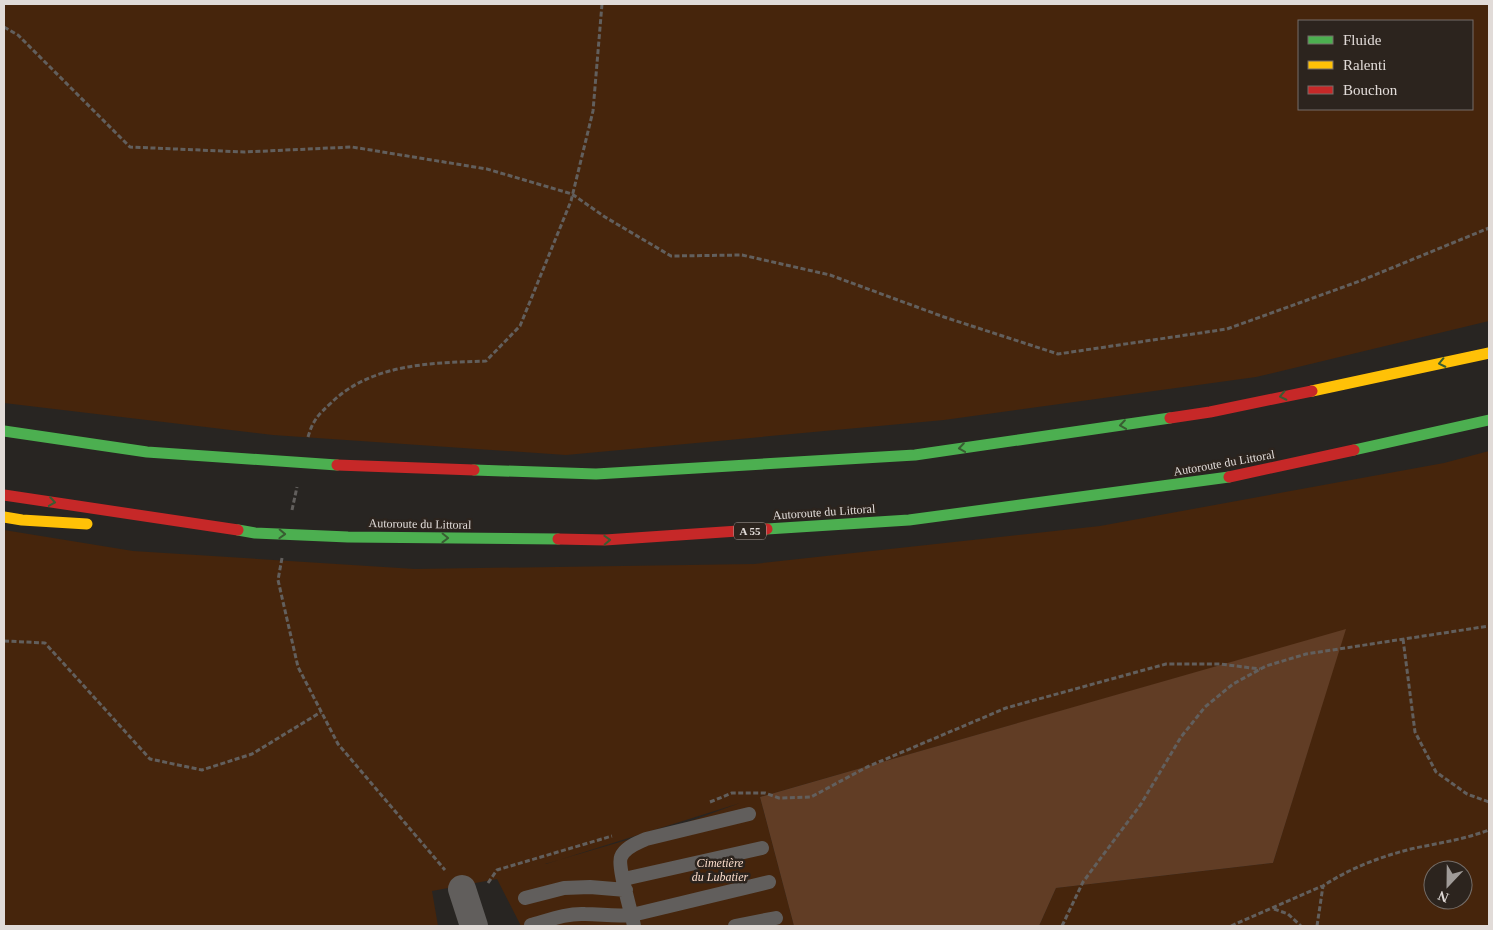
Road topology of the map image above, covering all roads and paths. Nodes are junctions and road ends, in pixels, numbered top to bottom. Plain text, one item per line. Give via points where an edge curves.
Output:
1 (602, 4) edge
2 (4, 27) edge
3 (572, 194) junction
4 (1489, 228) edge
5 (1489, 353) edge
6 (1489, 420) edge
7 (4, 431) edge
8 (308, 435) dead end
9 (4, 495) edge
10 (4, 517) edge
11 (100, 524) dead end
12 (138, 526) dead end
13 (255, 533) junction
14 (278, 580) dead end
15 (1489, 626) edge
16 (1403, 639) junction
17 (4, 641) edge
18 (1260, 669) junction
19 (321, 712) junction
20 (1489, 802) edge
21 (706, 804) dead end
22 (749, 814) dead end
23 (1489, 830) edge
24 (617, 835) dead end
25 (762, 848) dead end
26 (769, 882) dead end
27 (625, 885) junction
28 (1322, 886) junction
29 (525, 898) dead end
30 (468, 906) edge
31 (1274, 909) junction
32 (776, 918) dead end
33 (633, 920) edge
34 (531, 925) dead end
35 (735, 926) edge
36 (1062, 926) edge
37 (1231, 926) edge
38 (1301, 926) edge
39 (1317, 926) edge

1 - 3 path via 593,111
2 - 3 path via 18,36 130,147 244,152 352,147 487,169
3 - 4 path via 671,256 742,255 830,275 1058,354 1227,329 1360,281
3 - 8 path via 520,326 486,361 432,362 378,373 342,392 314,419
5 -> 7 highway via 1210,412 915,455 596,474 367,467 147,452
13 -> 6 highway, Autoroute du Littoral / A 55 via 605,540 909,520 1217,480
9 -> 13 highway, Autoroute du Littoral / A 55
10 - 11 highway
12 - 13 highway
14 - 19 path via 298,667
15 - 16 path
16 - 18 path via 1306,654
16 - 20 path via 1415,732 1436,772 1467,794
17 - 19 path via 45,643 150,759 202,770 252,754
18 - 21 path via 1220,664 1166,664 1006,708 867,767 811,797 732,794
18 - 36 path via 1233,684 1206,707 1182,737 1141,804 1083,882
19 - 30 path via 338,744
22 - 27 lane via 646,839 630,846 621,857
23 - 28 path via 1362,864
24 - 30 path via 497,870 484,892
25 - 27 lane
26 - 33 lane
27 - 29 lane via 564,888
27 - 33 lane
28 - 31 path
28 - 39 path
31 - 37 path
31 - 38 path via 1288,914
32 - 35 lane
33 - 34 lane via 584,914 560,916

